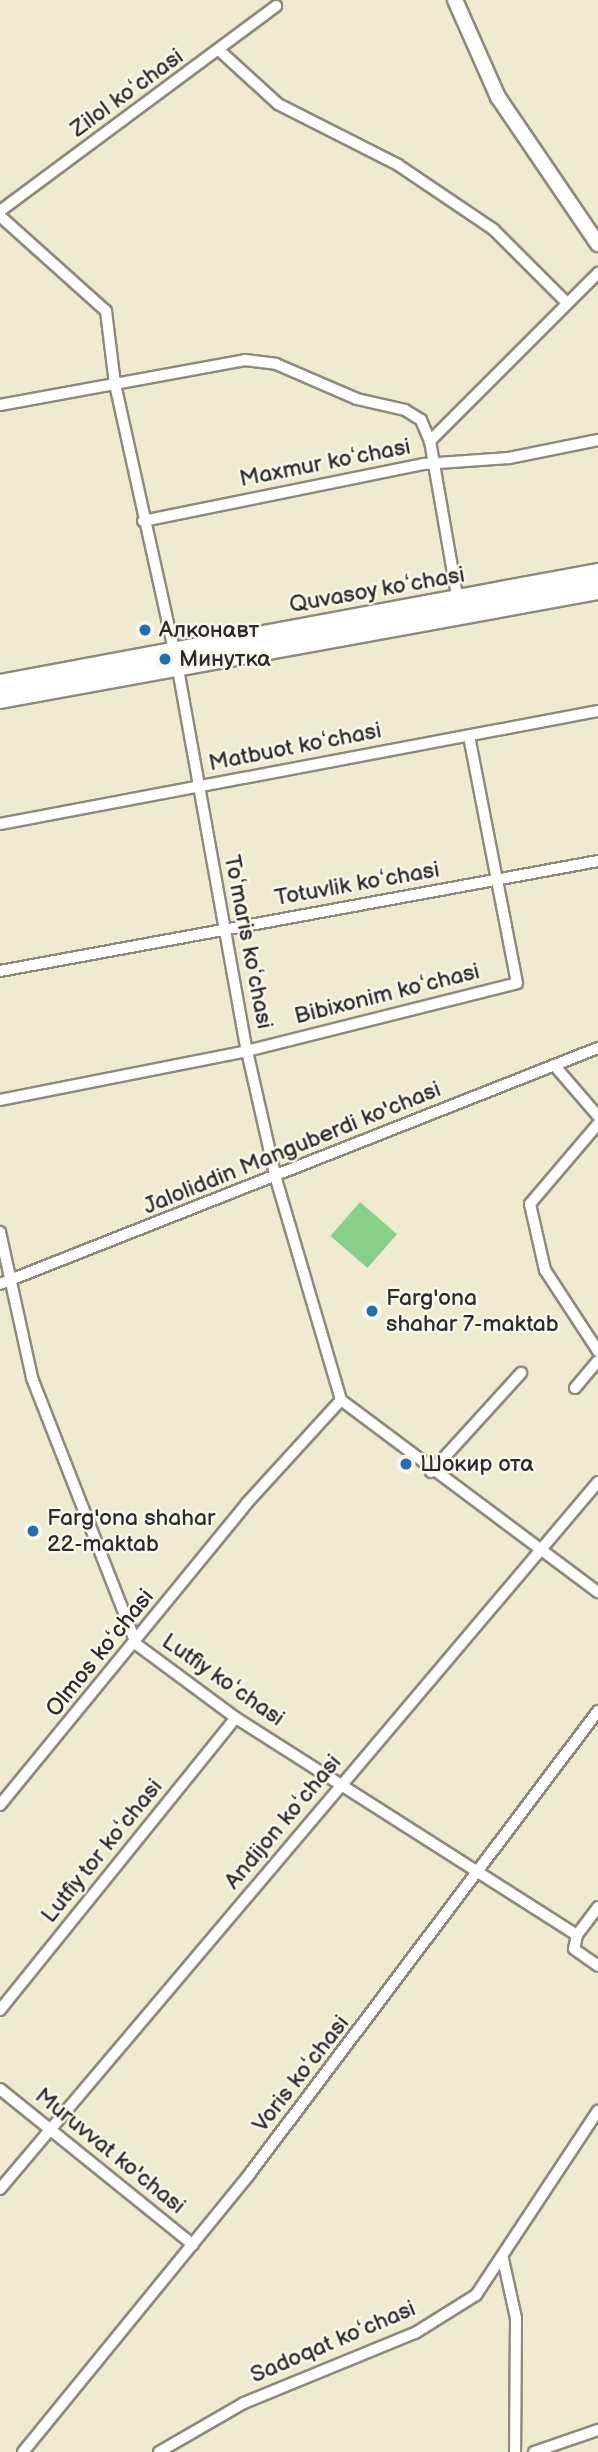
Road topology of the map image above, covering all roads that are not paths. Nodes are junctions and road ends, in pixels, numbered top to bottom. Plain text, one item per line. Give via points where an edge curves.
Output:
1 (455, 0) edge
2 (275, 6) dead end
3 (220, 51) junction
4 (0, 213) edge
5 (598, 244) edge
6 (598, 273) edge
7 (567, 303) junction
8 (115, 384) junction
9 (0, 405) edge
10 (598, 440) edge
11 (430, 441) junction
12 (433, 468) junction
13 (143, 521) junction
14 (598, 573) edge
15 (598, 590) edge
16 (453, 602) junction
17 (175, 661) junction
18 (0, 684) edge
19 (0, 699) edge
20 (598, 711) edge
21 (469, 736) junction
22 (197, 787) junction
23 (0, 824) edge
24 (598, 861) edge
25 (496, 880) junction
26 (224, 929) junction
27 (0, 971) edge
28 (598, 1048) edge
29 (247, 1051) junction
30 (554, 1065) junction
31 (0, 1100) edge
32 (598, 1116) edge
33 (598, 1124) edge
34 (275, 1179) junction
35 (0, 1232) edge
36 (4, 1283) edge
37 (598, 1350) edge
38 (598, 1361) edge
39 (521, 1373) dead end
40 (575, 1388) dead end
41 (341, 1400) junction
42 (431, 1472) junction
43 (598, 1482) edge
44 (540, 1552) junction
45 (598, 1592) edge
46 (135, 1644) junction
47 (598, 1711) edge
48 (236, 1718) junction
49 (341, 1786) junction
50 (0, 1805) edge
51 (476, 1872) junction
52 (598, 1908) edge
53 (577, 1935) junction
54 (598, 1966) edge
55 (0, 2010) edge
56 (0, 2090) edge
57 (598, 2111) edge
58 (49, 2129) junction
59 (0, 2189) edge
60 (193, 2245) junction
61 (503, 2259) junction
62 (598, 2430) edge
63 (23, 2452) edge
64 (159, 2452) edge
65 (515, 2452) edge
66 (534, 2452) edge

1 - 5 street via 498,97
2 - 3 street, Zilol koʻchasi
3 - 4 street, Zilol koʻchasi
3 - 7 street via 278,104 398,165 493,229
4 - 8 street, Toʻmaris koʻchasi via 106,311
6 - 7 street
7 - 11 street
8 - 9 street
8 - 11 street via 245,360 276,363 357,399 405,410 421,420
8 - 13 street, Toʻmaris koʻchasi
10 - 12 street, Maxmur koʻchasi
11 - 12 street
12 - 13 street, Maxmur koʻchasi via 424,464
12 - 16 street
13 - 17 street, Toʻmaris koʻchasi
14 - 16 main road, Quvasoy koʻchasi
15 - 17 main road, Quvasoy koʻchasi
16 - 17 main road, Quvasoy koʻchasi
17 - 18 main road, Quvasoy koʻchasi
17 - 19 main road, Quvasoy koʻchasi
17 - 22 street, Toʻmaris koʻchasi
20 - 21 street, Matbuot koʻchasi
21 - 22 street, Matbuot koʻchasi
21 - 25 street
22 - 23 street, Matbuot koʻchasi
22 - 26 street, Toʻmaris koʻchasi
24 - 25 street, Totuvlik koʻchasi
25 - 26 street, Totuvlik koʻchasi
25 - 29 street, Bibixonim koʻchasi via 517,983
26 - 27 street, Totuvlik koʻchasi
26 - 29 street, Toʻmaris koʻchasi
28 - 30 street, Jaloliddin Manguberdi ko'chasi
29 - 31 street, Bibixonim koʻchasi
29 - 34 street, Toʻmaris koʻchasi
30 - 32 street
30 - 34 street, Jaloliddin Manguberdi ko'chasi
33 - 37 street via 530,1204 545,1270
34 - 36 street, Jaloliddin Manguberdi ko'chasi
34 - 41 street, Toʻmaris koʻchasi
35 - 36 street, Lutfiy koʻchasi
36 - 46 street, Lutfiy koʻchasi via 32,1378
38 - 40 street
39 - 42 street
41 - 42 street
41 - 46 street, Olmos koʻchasi via 247,1503
42 - 44 street
43 - 44 street, Andijon koʻchasi
44 - 45 street
44 - 49 street, Andijon koʻchasi
46 - 48 street, Lutfiy koʻchasi
46 - 50 street, Olmos koʻchasi
47 - 51 street, Voris koʻchasi
48 - 49 street, Lutfiy koʻchasi
48 - 55 street, Lutfiy tor koʻchasi
49 - 51 street, Lutfiy koʻchasi
49 - 58 street, Andijon koʻchasi
51 - 53 street, Lutfiy koʻchasi
51 - 60 street, Voris koʻchasi
52 - 53 street
53 - 54 street via 574,1949
56 - 58 street, Muruvvat ko'chasi
57 - 61 street, Sadoqat koʻchasi via 524,2215
58 - 59 street, Andijon koʻchasi
58 - 60 street, Muruvvat ko'chasi
60 - 63 street, Voris koʻchasi
61 - 64 street, Sadoqat koʻchasi via 477,2295 415,2333 244,2403
61 - 65 street via 519,2363
62 - 66 street

